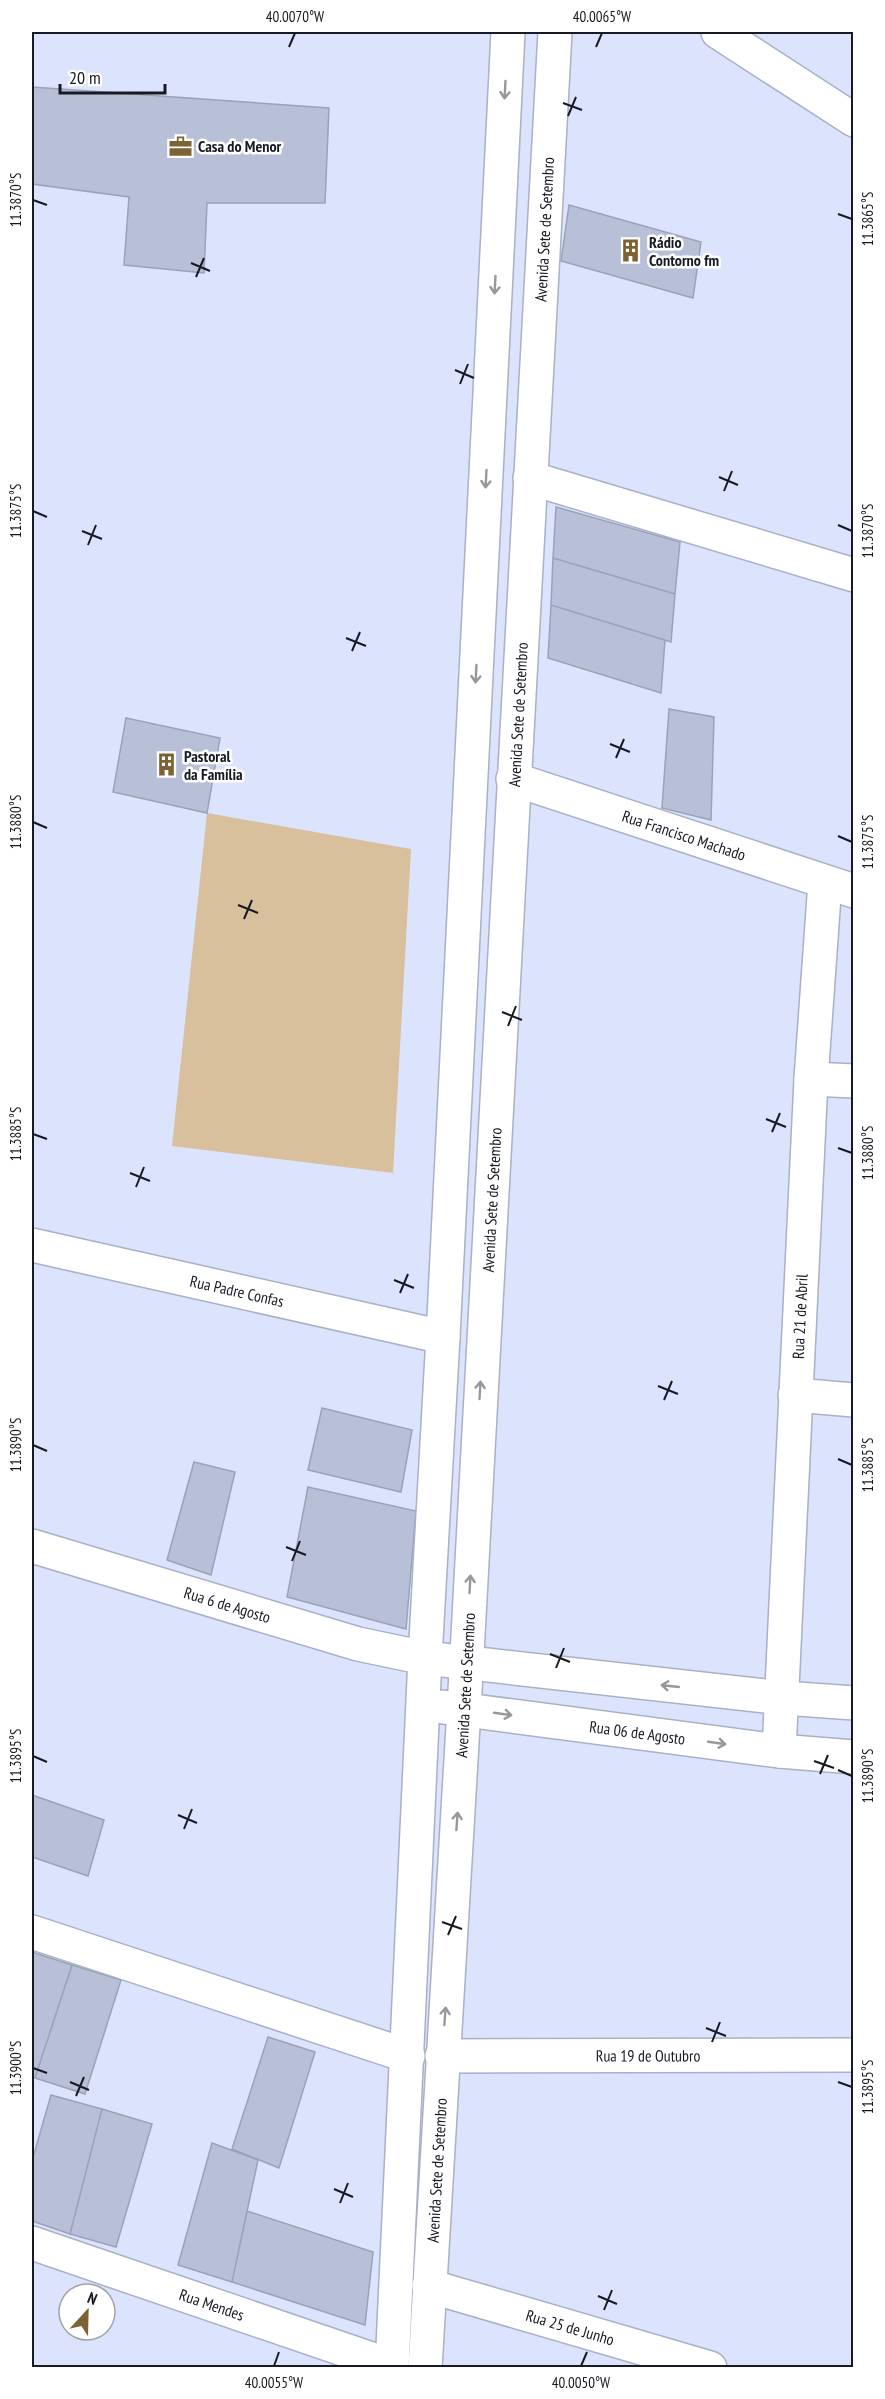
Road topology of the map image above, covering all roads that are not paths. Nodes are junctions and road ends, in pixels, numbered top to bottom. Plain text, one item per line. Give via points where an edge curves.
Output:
1 (508, 32) edge
2 (555, 32) edge
3 (718, 32) edge
4 (854, 120) edge
5 (530, 478) junction
6 (854, 575) edge
7 (513, 779) junction
8 (839, 886) edge
9 (810, 1079) junction
10 (854, 1081) edge
11 (32, 1245) edge
12 (443, 1337) junction
13 (795, 1395) junction
14 (854, 1400) edge
15 (32, 1546) edge
16 (425, 1658) junction
17 (466, 1663) junction
18 (783, 1698) junction
19 (854, 1703) edge
20 (424, 1704) junction
21 (464, 1709) junction
22 (779, 1751) junction
23 (854, 1757) edge
24 (32, 1932) edge
25 (442, 2055) junction
26 (854, 2055) edge
27 (408, 2056) junction
28 (32, 2243) edge
29 (429, 2286) junction
30 (392, 2367) edge
31 (425, 2367) edge
32 (710, 2367) edge

1 -> 12 street, Avenida Sete de Setembro
2 - 5 street, Avenida Sete de Setembro
3 - 4 street
5 - 6 street
5 - 7 street, Avenida Sete de Setembro
7 - 8 street, Rua Francisco Machado
17 -> 7 street, Avenida Sete de Setembro
8 - 9 street, Rua 21 de Abril
9 - 10 street
9 - 13 street, Rua 21 de Abril
11 - 12 street, Rua Padre Confas
12 - 16 street, Avenida Sete de Setembro
13 - 14 street
13 - 18 street, Rua 21 de Abril
15 - 16 street, Rua 6 de Agosto via 358,1644
16 - 17 street
16 - 20 street, Avenida Sete de Setembro
18 -> 17 street
17 - 21 street, Avenida Sete de Setembro
18 - 19 street
18 - 22 street, Rua 21 de Abril
20 - 21 street, Rua 06 de Agosto
20 - 27 street, Avenida Sete de Setembro
21 -> 22 street, Rua 06 de Agosto
25 -> 21 street, Avenida Sete de Setembro
22 - 23 street, Rua 06 de Agosto
24 - 27 street
25 - 26 street, Rua 19 de Outubro
25 - 29 street, Avenida Sete de Setembro
27 - 30 street, Avenida Sete de Setembro
28 - 30 street, Rua Mendes
29 - 31 street, Avenida Sete de Setembro
29 - 32 street, Rua 25 de Junho

